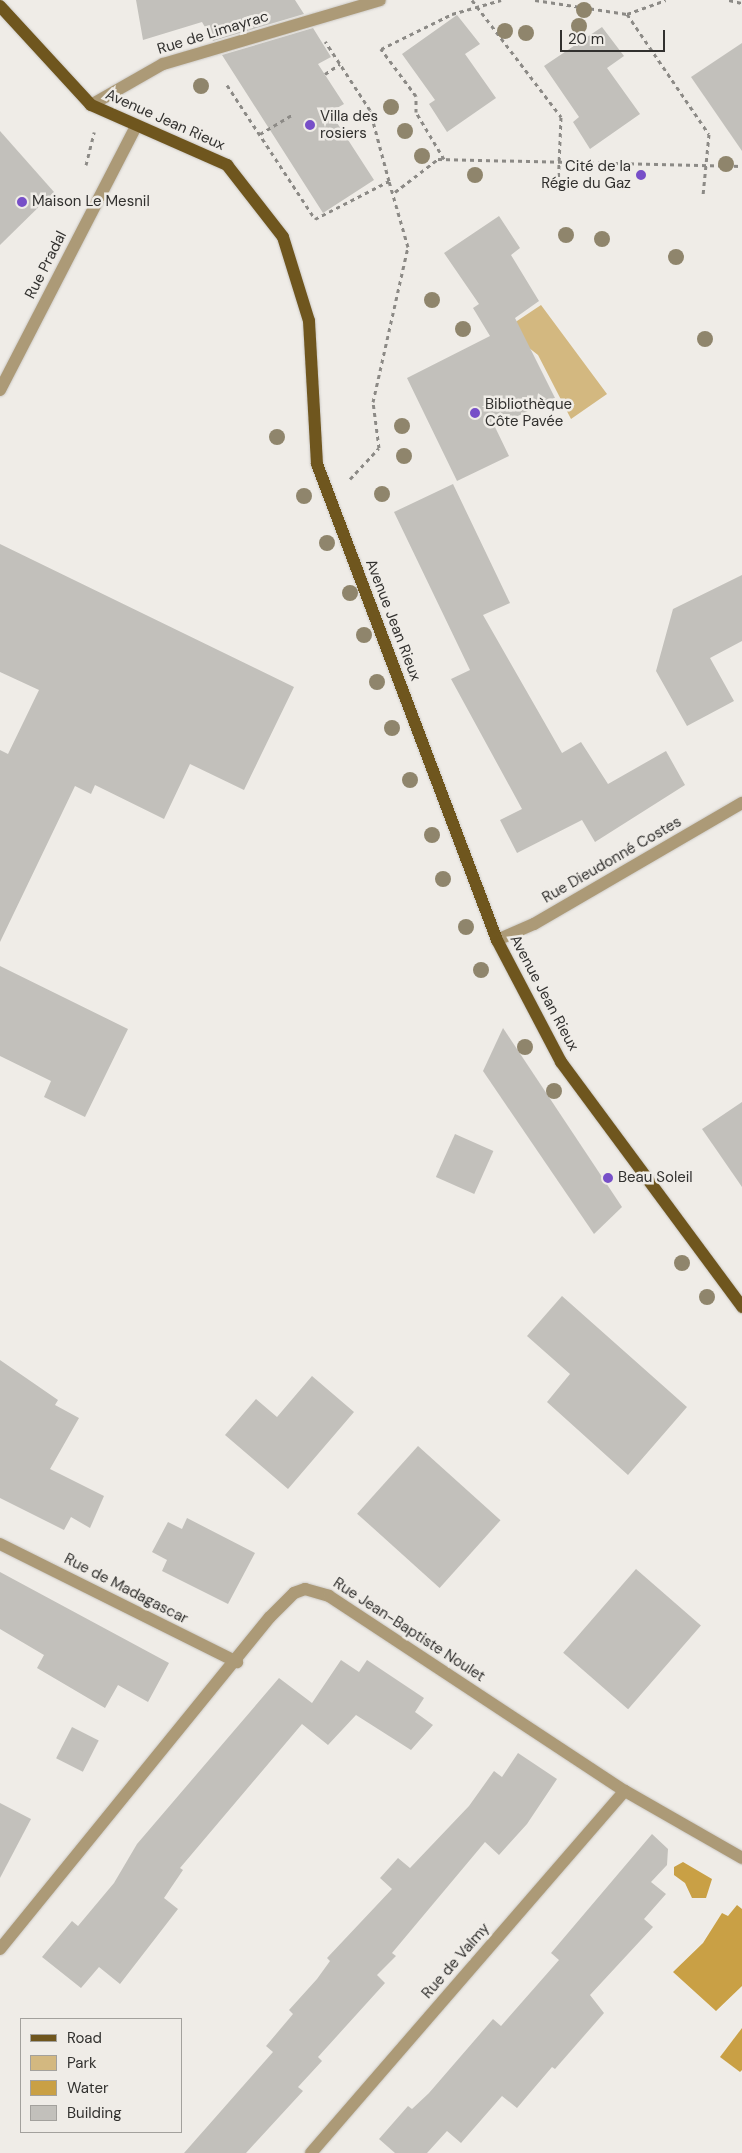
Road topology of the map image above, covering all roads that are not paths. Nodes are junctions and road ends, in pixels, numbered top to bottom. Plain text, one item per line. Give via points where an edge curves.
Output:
1 (380, 0) edge
2 (1, 9) edge
3 (91, 105) junction
4 (136, 128) junction
5 (0, 390) edge
6 (742, 803) edge
7 (497, 940) junction
8 (742, 1307) edge
9 (0, 1544) edge
10 (237, 1662) junction
11 (625, 1791) junction
12 (742, 1858) edge
13 (2, 1942) edge
14 (311, 2153) edge

1 - 3 street, Rue de Limayrac via 162,64
2 - 3 main road, Avenue Jean Rieux
3 - 4 main road, Avenue Jean Rieux
4 - 5 street, Rue Pradal
4 - 7 main road, Avenue Jean Rieux via 227,166 283,237 309,321 317,464
6 - 7 street, Rue Dieudonné Costes via 534,924
7 - 8 main road, Avenue Jean Rieux via 561,1062
9 - 10 street, Rue de Madagascar
10 - 11 street, Rue Jean-Baptiste Noulet via 283,1603 294,1593 316,1590
10 - 13 street, Rue Jean-Baptiste Noulet
11 - 12 street, Rue Jean-Baptiste Noulet
11 - 14 street, Rue de Valmy

